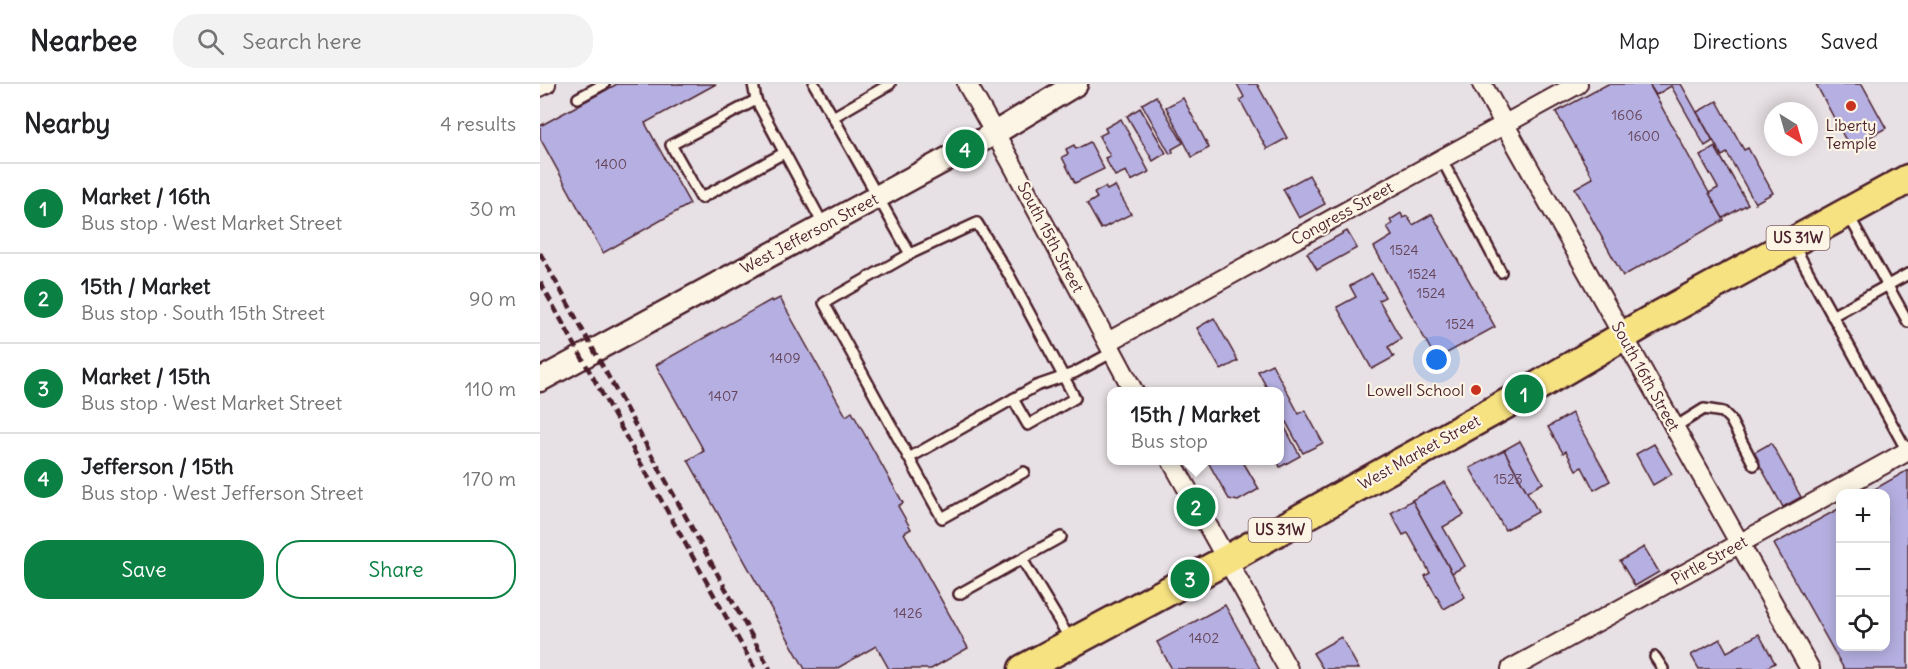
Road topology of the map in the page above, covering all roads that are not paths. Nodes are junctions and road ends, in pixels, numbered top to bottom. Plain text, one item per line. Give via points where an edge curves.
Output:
1 (546, 84) edge
2 (604, 84) edge
3 (753, 84) edge
4 (814, 84) edge
5 (890, 84) edge
6 (967, 84) edge
7 (1076, 84) edge
8 (1482, 84) edge
9 (1578, 84) edge
10 (540, 87) edge
11 (578, 98) dead end
12 (756, 100) junction
13 (833, 117) junction
14 (1505, 123) junction
15 (995, 133) junction
16 (784, 153) junction
17 (1441, 158) junction
18 (1908, 179) edge
19 (878, 196) junction
20 (1847, 212) junction
21 (824, 226) junction
22 (1792, 242) junction
23 (910, 254) junction
24 (1501, 272) dead end
25 (1908, 274) edge
26 (1887, 285) junction
27 (1832, 316) junction
28 (1908, 322) edge
29 (1624, 336) junction
30 (1110, 347) junction
31 (1063, 377) junction
32 (540, 380) edge
33 (1131, 387) edge
34 (1013, 399) junction
35 (1674, 427) junction
36 (1907, 451) edge
37 (909, 458) junction
38 (1174, 465) edge
39 (1754, 465) dead end
40 (1024, 472) dead end
41 (1062, 537) dead end
42 (1739, 543) junction
43 (1023, 559) junction
44 (1226, 560) junction
45 (959, 594) dead end
46 (1072, 643) junction
47 (1655, 657) dead end
48 (1023, 669) edge
49 (1288, 669) edge
50 (1511, 669) edge
51 (1663, 669) edge
52 (1810, 669) edge

1 - 10 street
2 - 11 lane
3 - 12 lane
4 - 13 lane
5 - 13 lane
6 - 15 street, South 15th Street
7 - 15 street, West Jefferson Street
8 - 14 street, South 16th Street
9 - 14 street, Congress Street
12 - 16 lane
12 - 16 lane via 671,145 701,198
13 - 19 lane
14 - 17 street, Congress Street
14 - 29 street, South 16th Street
15 - 19 street, West Jefferson Street
15 - 30 street, South 15th Street
16 - 21 lane
17 - 24 lane
17 - 30 street, Congress Street
18 - 20 main road, West Market Street / US 31W
19 - 21 street, West Jefferson Street
19 - 23 lane
20 - 22 main road, West Market Street / US 31W
20 - 26 lane
21 - 32 street, West Jefferson Street
22 - 27 lane
22 - 29 main road, West Market Street / US 31W
23 - 31 lane via 977,223
23 - 37 lane via 824,303
25 - 26 lane
26 - 27 lane
26 - 28 lane
27 - 36 lane
29 - 35 street, South 16th Street
29 - 44 main road, West Market Street / US 31W
30 - 31 lane
30 - 33 street, South 15th Street
31 - 34 lane
31 - 34 lane via 1075,398 1028,425
34 - 37 lane
35 - 39 lane via 1704,409 1723,412 1730,418
35 - 42 street, South 16th Street
36 - 42 street, Pirtle Street
37 - 40 lane via 942,518
38 - 44 street
41 - 43 lane
42 - 50 street, Pirtle Street
42 - 52 street, South 16th Street
43 - 45 lane
43 - 46 lane
44 - 46 main road, West Market Street / US 31W
44 - 49 street
46 - 48 main road, West Market Street / US 31W
47 - 51 lane

